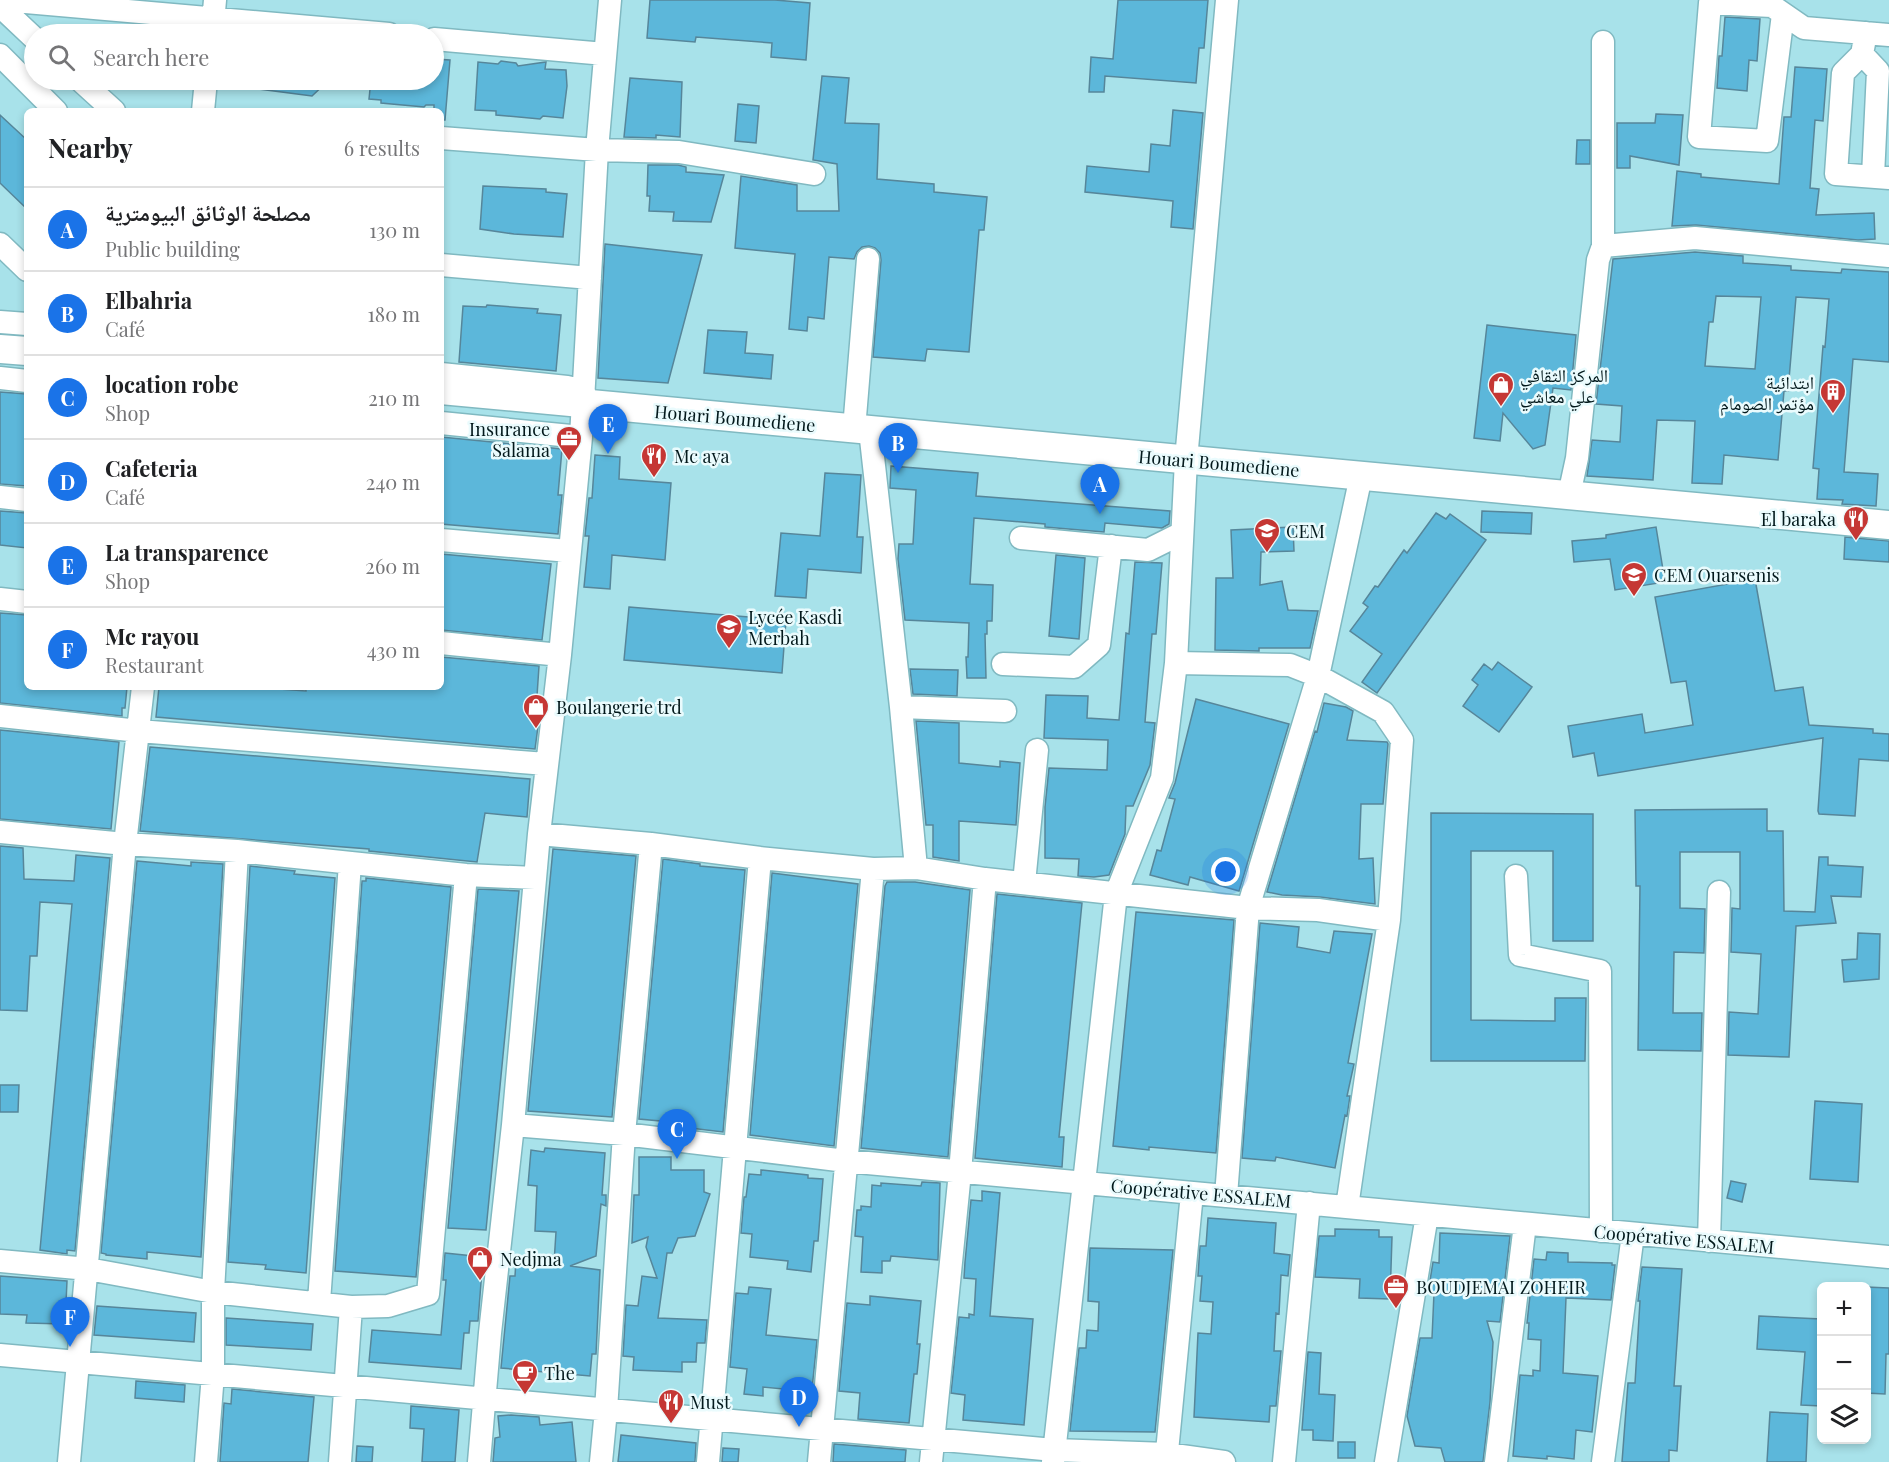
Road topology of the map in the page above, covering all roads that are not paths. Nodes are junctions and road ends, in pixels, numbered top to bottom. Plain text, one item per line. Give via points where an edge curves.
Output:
1 (3, 0) edge
2 (610, 0) edge
3 (1227, 0) edge
4 (0, 6) edge
5 (1783, 14) junction
6 (213, 18) edge
7 (279, 24) edge
8 (24, 29) edge
9 (1889, 35) edge
10 (444, 40) edge
11 (1603, 42) dead end
12 (1864, 44) junction
13 (605, 54) junction
14 (0, 55) edge
15 (24, 79) edge
16 (35, 90) edge
17 (91, 90) edge
18 (205, 90) edge
19 (53, 108) edge
20 (111, 108) edge
21 (203, 108) edge
22 (444, 138) edge
23 (597, 150) junction
24 (814, 174) dead end
25 (1881, 177) edge
26 (0, 244) edge
27 (1603, 246) junction
28 (1889, 256) edge
29 (868, 259) dead end
30 (444, 266) edge
31 (24, 267) edge
32 (590, 278) junction
33 (0, 322) edge
34 (24, 324) edge
35 (0, 348) edge
36 (24, 351) edge
37 (444, 374) edge
38 (0, 378) edge
39 (24, 381) edge
40 (444, 390) edge
41 (583, 397) junction
42 (444, 423) edge
43 (862, 430) junction
44 (581, 437) junction
45 (1186, 460) junction
46 (1361, 476) junction
47 (1569, 495) junction
48 (0, 497) edge
49 (24, 500) edge
50 (1889, 525) edge
51 (1182, 533) junction
52 (1021, 538) dead end
53 (444, 540) edge
54 (1111, 546) junction
55 (569, 551) junction
56 (0, 599) edge
57 (24, 602) edge
58 (444, 643) edge
59 (560, 654) junction
60 (1176, 663) junction
61 (1003, 664) dead end
62 (1317, 676) junction
63 (143, 690) edge
64 (901, 707) junction
65 (1005, 711) dead end
66 (0, 716) edge
67 (138, 731) junction
68 (1037, 750) dead end
69 (546, 764) junction
70 (0, 832) edge
71 (539, 834) junction
72 (125, 844) junction
73 (651, 844) junction
74 (237, 851) junction
75 (760, 858) junction
76 (350, 863) junction
77 (916, 868) junction
78 (873, 869) junction
79 (466, 875) junction
80 (1516, 876) dead end
81 (535, 878) junction
82 (986, 879) junction
83 (1024, 883) junction
84 (1719, 892) dead end
85 (1116, 894) junction
86 (1248, 908) junction
87 (1389, 920) junction
88 (513, 1125) junction
89 (624, 1134) junction
90 (734, 1148) junction
91 (846, 1161) junction
92 (960, 1172) junction
93 (1085, 1183) junction
94 (1192, 1192) junction
95 (1227, 1196) junction
96 (1309, 1203) junction
97 (1347, 1208) junction
98 (1427, 1215) junction
99 (1525, 1224) junction
100 (1601, 1231) junction
101 (1633, 1234) junction
102 (1709, 1241) junction
103 (1889, 1257) edge
104 (0, 1261) edge
105 (88, 1269) junction
106 (213, 1292) junction
107 (319, 1302) junction
108 (351, 1307) junction
109 (0, 1355) edge
110 (77, 1362) junction
111 (213, 1374) junction
112 (345, 1386) junction
113 (485, 1398) junction
114 (606, 1410) junction
115 (712, 1419) junction
116 (821, 1429) junction
117 (934, 1439) junction
118 (1053, 1456) edge
119 (1166, 1458) edge
120 (69, 1462) edge
121 (206, 1462) edge
122 (340, 1462) edge
123 (479, 1462) edge
124 (600, 1462) edge
125 (708, 1462) edge
126 (819, 1462) edge
127 (931, 1462) edge
128 (1224, 1462) edge
129 (1284, 1462) edge
130 (1386, 1462) edge
131 (1496, 1462) edge
132 (1604, 1462) edge

1 - 6 street
2 - 13 street
3 - 45 street
4 - 8 street
5 - 5 street via 1772,6 1710,3 1699,137 1767,141
5 - 12 street via 1804,28
6 - 7 street
9 - 12 street
10 - 13 street
11 - 27 street
12 - 25 street via 1878,71
12 - 25 street via 1843,73 1836,174
13 - 23 street
14 - 15 street
16 - 19 street
17 - 20 street
18 - 21 street
22 - 23 street
23 - 24 street via 680,152
23 - 32 street
26 - 31 street
27 - 28 street via 1695,238
27 - 47 street via 1598,260 1577,458
29 - 43 street
30 - 32 street
32 - 41 street
33 - 34 street
35 - 36 main road
37 - 41 street via 567,387
38 - 39 street
40 - 41 main road, Houari Boumediene
41 - 43 main road, Houari Boumediene
41 - 44 street
42 - 44 street
43 - 45 main road, Houari Boumediene
43 - 64 street
44 - 55 street
45 - 46 main road, Houari Boumediene
45 - 51 street
46 - 47 main road, Houari Boumediene
46 - 62 street
47 - 50 main road, Houari Boumediene
48 - 49 street
51 - 54 street via 1148,550
51 - 60 street
52 - 54 street
53 - 55 street
54 - 61 street via 1100,645 1074,667
55 - 59 street
56 - 57 street
58 - 59 street
59 - 69 street
60 - 62 street via 1290,665
60 - 85 street via 1162,778
62 - 86 street
62 - 87 street via 1383,712 1402,740
63 - 67 street
64 - 65 street
64 - 77 street
66 - 67 street
67 - 69 street
67 - 72 street
68 - 83 street
69 - 71 street
70 - 72 street
71 - 73 street
71 - 81 street
72 - 74 street
72 - 105 street
73 - 75 street
73 - 89 street
74 - 76 street
74 - 106 street
75 - 78 street
75 - 90 street
76 - 79 street
76 - 107 street
77 - 78 street
77 - 82 street
78 - 91 street
79 - 81 street
79 - 108 street via 428,1294 388,1306
80 - 100 street via 1520,955 1600,971
81 - 88 street
82 - 83 street
82 - 92 street
83 - 85 street
84 - 102 street
85 - 86 street
85 - 93 street
86 - 87 street via 1318,910
86 - 95 street
87 - 97 street
88 - 89 street, Coopérative ESSALEM
88 - 113 street
89 - 90 street, Coopérative ESSALEM
89 - 114 street
90 - 91 street, Coopérative ESSALEM
90 - 115 street
91 - 92 street, Coopérative ESSALEM
91 - 116 street
92 - 93 street, Coopérative ESSALEM
92 - 117 street
93 - 94 street, Coopérative ESSALEM
93 - 118 street
94 - 95 street, Coopérative ESSALEM
94 - 119 street
95 - 96 street, Coopérative ESSALEM
96 - 97 street, Coopérative ESSALEM
96 - 129 street
97 - 98 street, Coopérative ESSALEM
98 - 99 street, Coopérative ESSALEM
98 - 130 street
99 - 100 street, Coopérative ESSALEM
99 - 131 street
100 - 101 street, Coopérative ESSALEM
101 - 102 street, Coopérative ESSALEM
101 - 132 street
102 - 103 street, Coopérative ESSALEM
104 - 105 street
105 - 106 street
105 - 110 street
106 - 107 street
106 - 111 street
107 - 108 street
108 - 112 street
109 - 110 street
110 - 111 street
110 - 120 street
111 - 112 street
111 - 121 street
112 - 113 street
112 - 122 street
113 - 114 street
113 - 123 street
114 - 115 street
114 - 124 street
115 - 116 street
115 - 125 street
116 - 117 street
116 - 126 street
117 - 118 street
117 - 127 street
118 - 119 street
119 - 128 street

